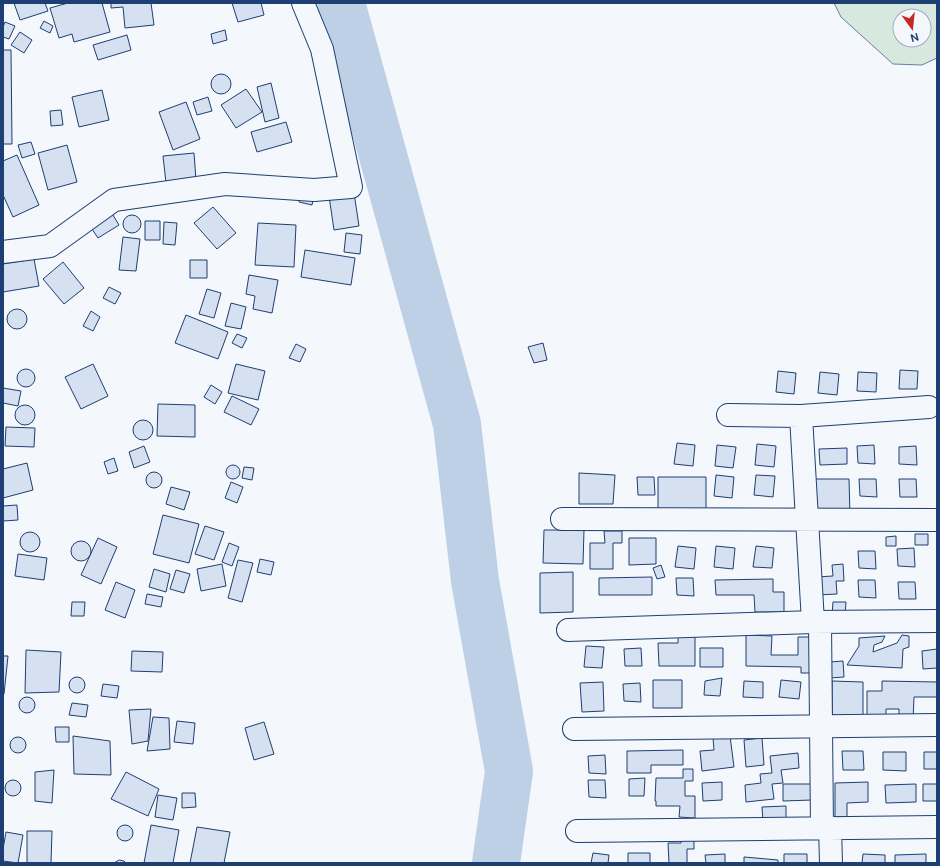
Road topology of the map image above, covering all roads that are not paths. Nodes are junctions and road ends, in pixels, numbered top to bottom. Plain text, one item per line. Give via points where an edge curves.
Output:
1 (303, 3) edge
2 (3, 252) edge
3 (929, 408) dead end
4 (728, 415) dead end
5 (801, 416) junction
6 (562, 520) dead end
7 (807, 520) junction
8 (937, 520) edge
9 (937, 621) edge
10 (817, 623) junction
11 (568, 630) dead end
12 (937, 725) edge
13 (821, 726) junction
14 (574, 729) dead end
15 (937, 826) edge
16 (826, 828) junction
17 (577, 831) dead end
18 (831, 863) edge

1 - 2 street via 322,49 351,187 314,190 225,184 114,200 50,246
3 - 5 street
4 - 5 street
5 - 7 street
6 - 7 street
7 - 8 street
7 - 10 street
9 - 10 street
10 - 11 street
10 - 13 street
12 - 13 street
13 - 14 street
13 - 16 street
15 - 16 street
16 - 17 street
16 - 18 street

